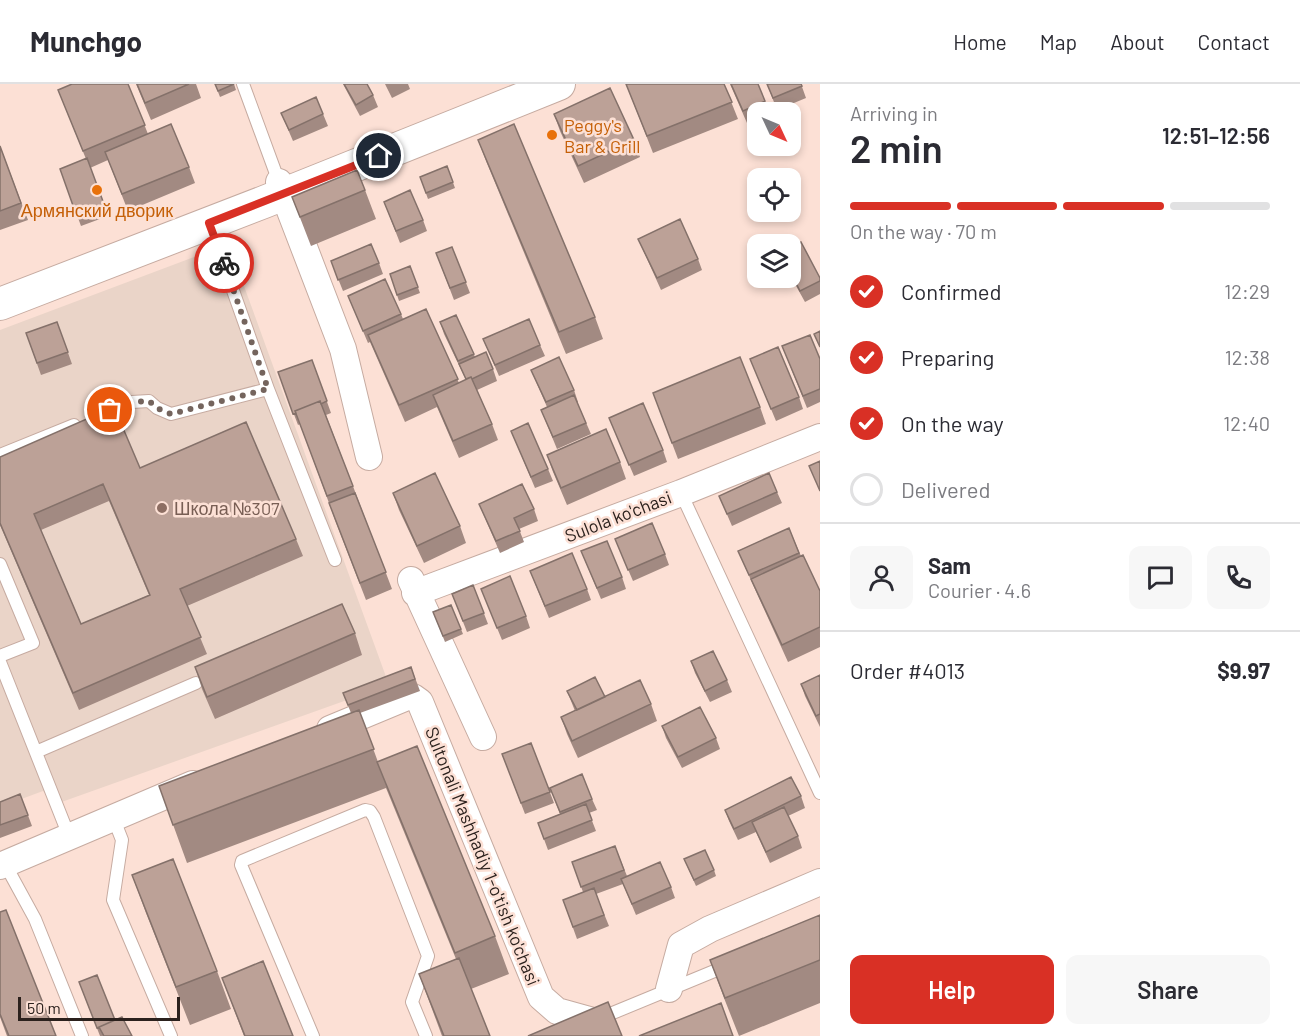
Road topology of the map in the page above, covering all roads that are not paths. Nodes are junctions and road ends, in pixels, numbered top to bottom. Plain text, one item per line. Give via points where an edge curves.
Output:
1 (243, 84) edge
2 (518, 84) edge
3 (559, 84) edge
4 (281, 188) junction
5 (209, 223) junction
6 (0, 291) edge
7 (0, 304) edge
8 (268, 389) junction
9 (820, 437) edge
10 (0, 455) edge
11 (369, 457) dead end
12 (681, 493) junction
13 (335, 560) dead end
14 (0, 564) edge
15 (0, 656) edge
16 (0, 662) edge
17 (196, 683) edge
18 (309, 737) edge
19 (483, 738) dead end
20 (36, 752) junction
21 (211, 777) edge
22 (820, 793) edge
23 (113, 817) junction
24 (69, 836) junction
25 (3, 865) edge
26 (820, 882) edge
27 (745, 959) edge
28 (669, 989) junction
29 (584, 1025) joint
30 (82, 1036) edge
31 (171, 1036) edge
32 (313, 1036) edge
33 (426, 1036) edge

1 - 4 lane
2 - 4 street
3 - 4 street
4 - 5 street
4 - 6 street
4 - 11 street via 343,349
5 - 7 street
5 - 8 lane
8 - 10 lane via 171,414 149,401 132,402
8 - 13 lane
9 - 12 street, Sulola ko'chasi
12 - 19 street, Sulola ko'chasi via 413,587
12 - 22 lane
14 - 15 lane via 33,643
16 - 20 lane
17 - 20 lane
18 - 29 street, Sultonali Mashhadiy 1-o'tish ko'chasi via 407,697 420,702 541,997 557,1011
20 - 24 lane
21 - 23 street
23 - 24 street
23 - 31 lane via 122,840 113,900
24 - 25 street
25 - 30 lane via 35,919
26 - 28 street via 681,945
27 - 28 lane
28 - 29 lane
32 - 33 lane via 241,865 242,861 365,810 374,817 428,956 412,1002

